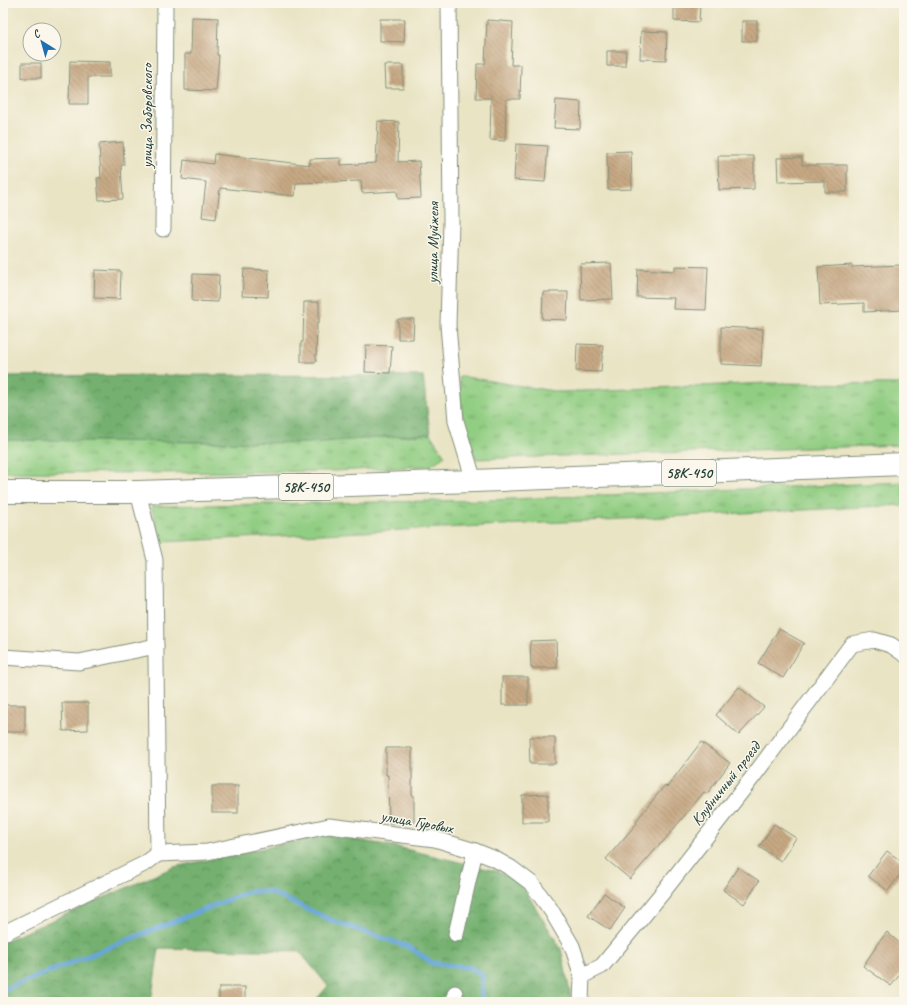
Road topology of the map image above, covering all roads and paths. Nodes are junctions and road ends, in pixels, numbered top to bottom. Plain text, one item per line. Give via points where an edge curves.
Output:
1 (165, 3) edge
2 (449, 3) edge
3 (164, 229) dead end
4 (904, 464) edge
5 (474, 481) junction
6 (3, 492) edge
7 (138, 492) junction
8 (156, 646) junction
9 (904, 654) edge
10 (3, 657) edge
11 (475, 851) junction
12 (158, 854) junction
13 (3, 932) edge
14 (456, 934) dead end
15 (582, 976) junction
16 (581, 1002) edge

1 - 3 street, улица Заборовского
2 - 5 street, улица Муйжеля via 451,222 448,325 456,421
4 - 5 highway, 58К-450
5 - 7 highway, 58К-450
6 - 7 highway, 58К-450
7 - 8 street via 155,560
8 - 10 street via 79,662
8 - 12 street
9 - 15 street, Клубничный проезд via 891,644 874,640 852,644 663,892 602,966
11 - 12 street, улица Гуровых via 435,840 329,826 207,852
11 - 14 street
11 - 15 street, улица Гуровых via 511,868 531,883 551,910 572,946
12 - 13 street via 146,863
15 - 16 street, улица Гуровых

